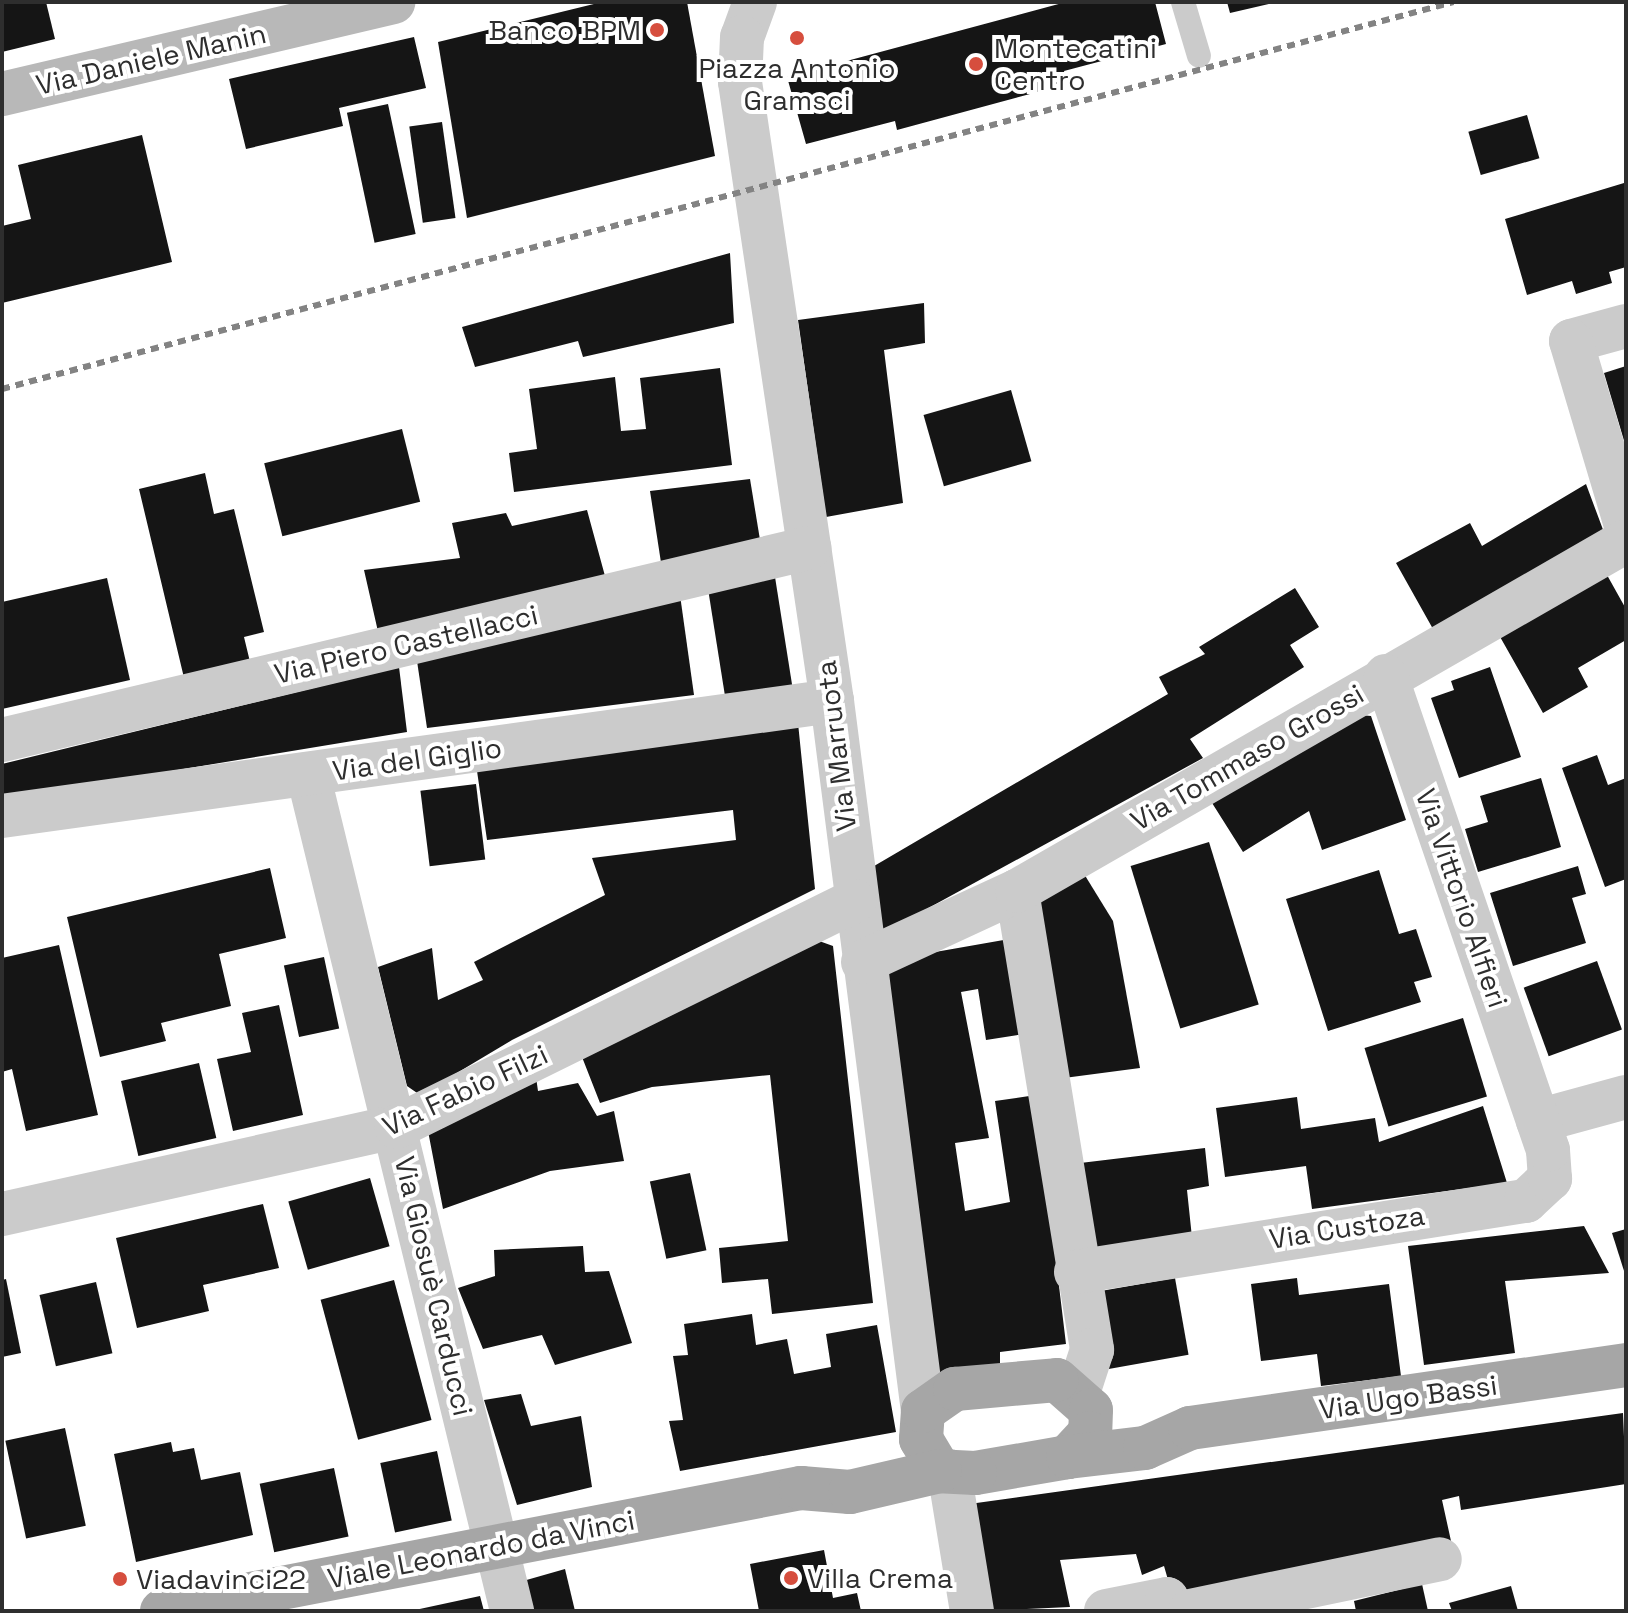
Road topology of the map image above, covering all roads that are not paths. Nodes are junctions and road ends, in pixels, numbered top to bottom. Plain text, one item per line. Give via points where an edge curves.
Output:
1 (393, 2) edge
2 (1183, 2) edge
3 (746, 14) edge
4 (278, 15) edge
5 (1199, 56) dead end
6 (2, 94) edge
7 (1626, 326) edge
8 (1626, 526) edge
9 (1626, 541) edge
10 (809, 548) junction
11 (1386, 676) junction
12 (832, 701) junction
13 (2, 740) edge
14 (308, 774) junction
15 (2, 816) edge
16 (1017, 891) junction
17 (854, 901) junction
18 (863, 962) junction
19 (1626, 1097) edge
20 (1538, 1121) junction
21 (396, 1127) junction
22 (2, 1214) edge
23 (1076, 1272) junction
24 (1626, 1365) edge
25 (1084, 1402) junction
26 (1190, 1428) junction
27 (933, 1448) junction
28 (1068, 1457) junction
29 (496, 1546) junction
30 (1440, 1559) dead end
31 (162, 1611) edge
32 (512, 1611) edge
33 (972, 1611) edge
34 (1106, 1611) edge
35 (1170, 1611) edge
36 (1190, 1611) edge

1 - 4 main road, Via Daniele Manin
2 - 5 lane
3 - 10 street, Via Marruota via 740,82
4 - 6 main road, Via Daniele Manin
7 - 8 street via 1571,341
9 - 11 street, Via Tommaso Grossi
10 - 12 street, Via Marruota
10 - 13 street, Via Piero Castellacci
11 - 16 street, Via Tommaso Grossi
11 - 20 street, Via Vittorio Alfieri
12 - 14 street, Via del Giglio
12 - 17 street, Via Marruota
14 - 15 street, Via del Giglio
14 - 21 street, Via Giosuè Carducci
16 - 18 street, Via Tommaso Grossi
16 - 23 street
17 - 18 street, Via Marruota
17 - 21 street, Via Fabio Filzi
18 - 27 street, Via Marruota
19 - 20 street
20 - 23 street, Via Custoza via 1550,1179 1526,1201
21 - 22 street, Via Fabio Filzi
21 - 29 street, Via Giosuè Carducci
23 - 25 street via 1092,1350
24 - 26 main road, Via Ugo Bassi
25 - 26 main road, Via Ugo Bassi via 1114,1423 1156,1420
25 - 27 main road via 1057,1380 955,1389
25 - 28 main road via 1090,1433
26 - 28 main road, Via Ugo Bassi via 1145,1448
27 - 28 main road
27 - 29 main road, Viale Leonardo da Vinci via 841,1465 801,1488
27 - 33 street, Via Marruota
29 - 31 main road, Viale Leonardo da Vinci
29 - 32 street, Via Giosuè Carducci
30 - 36 street
34 - 35 street via 1167,1599

